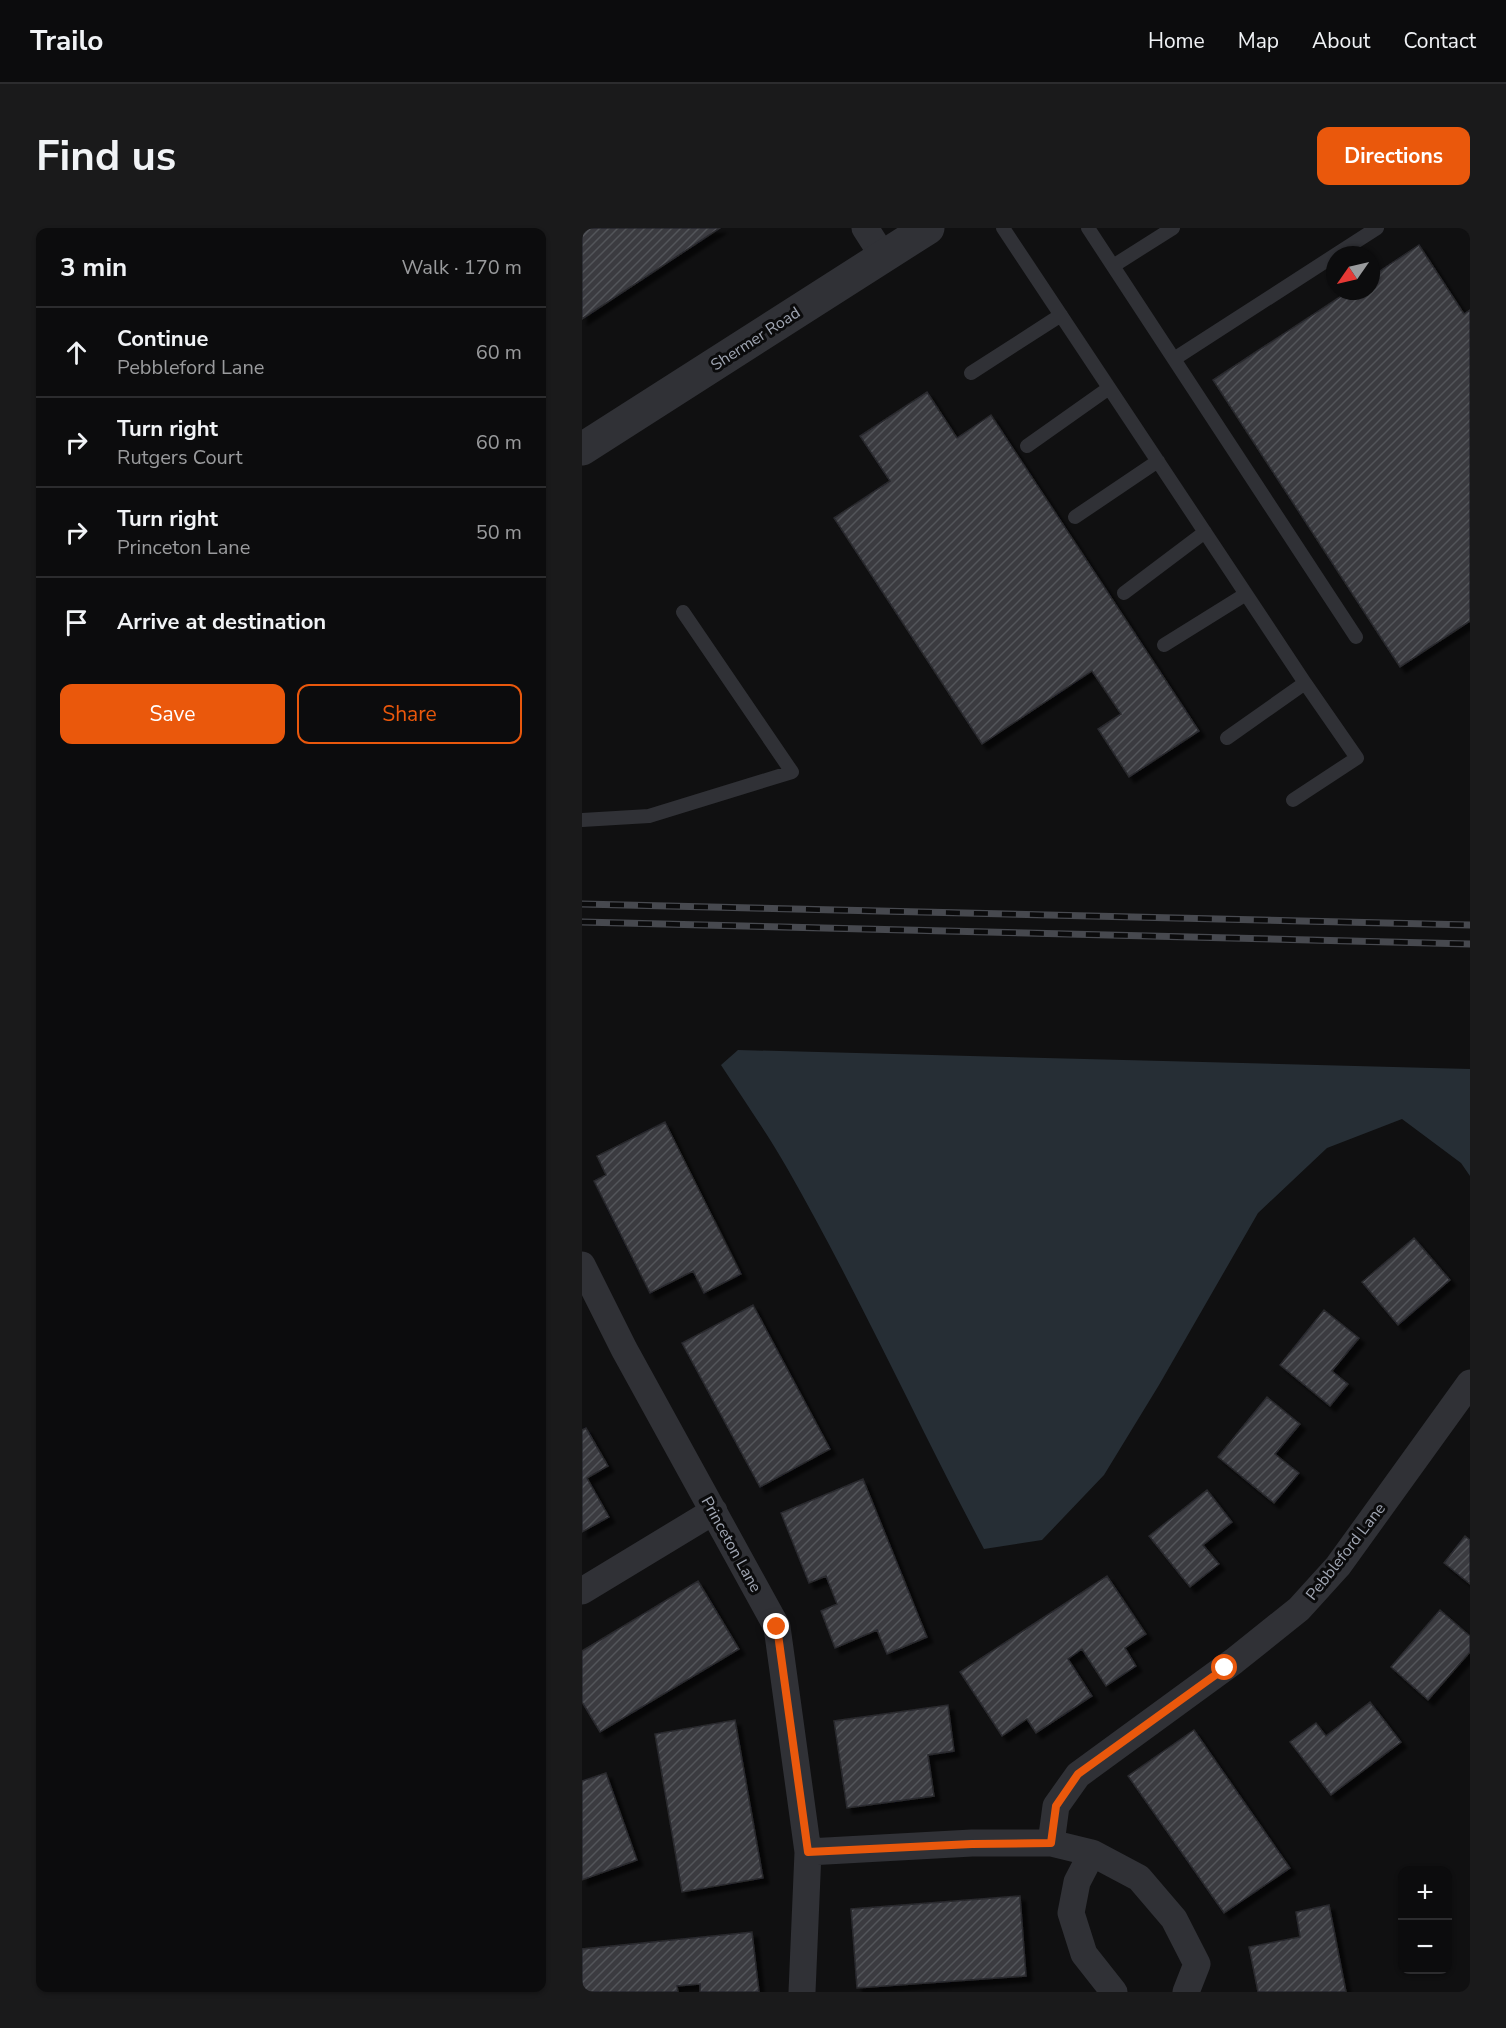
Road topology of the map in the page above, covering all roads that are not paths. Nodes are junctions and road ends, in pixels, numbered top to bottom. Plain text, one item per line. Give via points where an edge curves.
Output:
1 (865, 228) edge
2 (928, 228) edge
3 (1003, 228) edge
4 (1088, 228) edge
5 (1173, 228) edge
6 (1377, 228) edge
7 (883, 256) junction
8 (1113, 266) junction
9 (1061, 315) junction
10 (1174, 359) junction
11 (971, 373) dead end
12 (1109, 388) junction
13 (1027, 446) dead end
14 (582, 449) edge
15 (1158, 461) junction
16 (1075, 517) dead end
17 (1205, 532) junction
18 (1124, 593) dead end
19 (1246, 594) junction
20 (683, 612) dead end
21 (1356, 638) dead end
22 (1164, 645) dead end
23 (1305, 683) junction
24 (1227, 738) dead end
25 (1293, 800) dead end
26 (582, 820) edge
27 (582, 1265) edge
28 (1470, 1383) edge
29 (714, 1512) junction
30 (582, 1591) edge
31 (1051, 1843) junction
32 (808, 1852) junction
33 (1092, 1853) junction
34 (802, 1992) edge
35 (1114, 1992) edge
36 (1186, 1992) edge

1 - 7 street
2 - 7 street, Shermer Road
3 - 9 lane
4 - 8 lane
5 - 8 lane
6 - 10 lane
7 - 14 street, Shermer Road
8 - 10 lane
9 - 11 lane
9 - 12 lane
10 - 21 lane
12 - 13 lane
12 - 15 lane
15 - 16 lane
15 - 17 lane
17 - 18 lane
17 - 19 lane
19 - 22 lane
19 - 23 lane
20 - 26 lane via 792,772 649,816
23 - 24 lane
23 - 25 lane via 1357,758
27 - 29 street, Princeton Lane
28 - 31 street, Pebbleford Lane via 1338,1566 1299,1609 1078,1774 1056,1806
29 - 30 street
29 - 32 street, Princeton Lane via 777,1627
31 - 32 street
31 - 33 street
32 - 34 street, Princeton Lane
33 - 35 street via 1077,1882 1071,1912 1084,1953
33 - 36 street via 1139,1878 1174,1919 1197,1964

